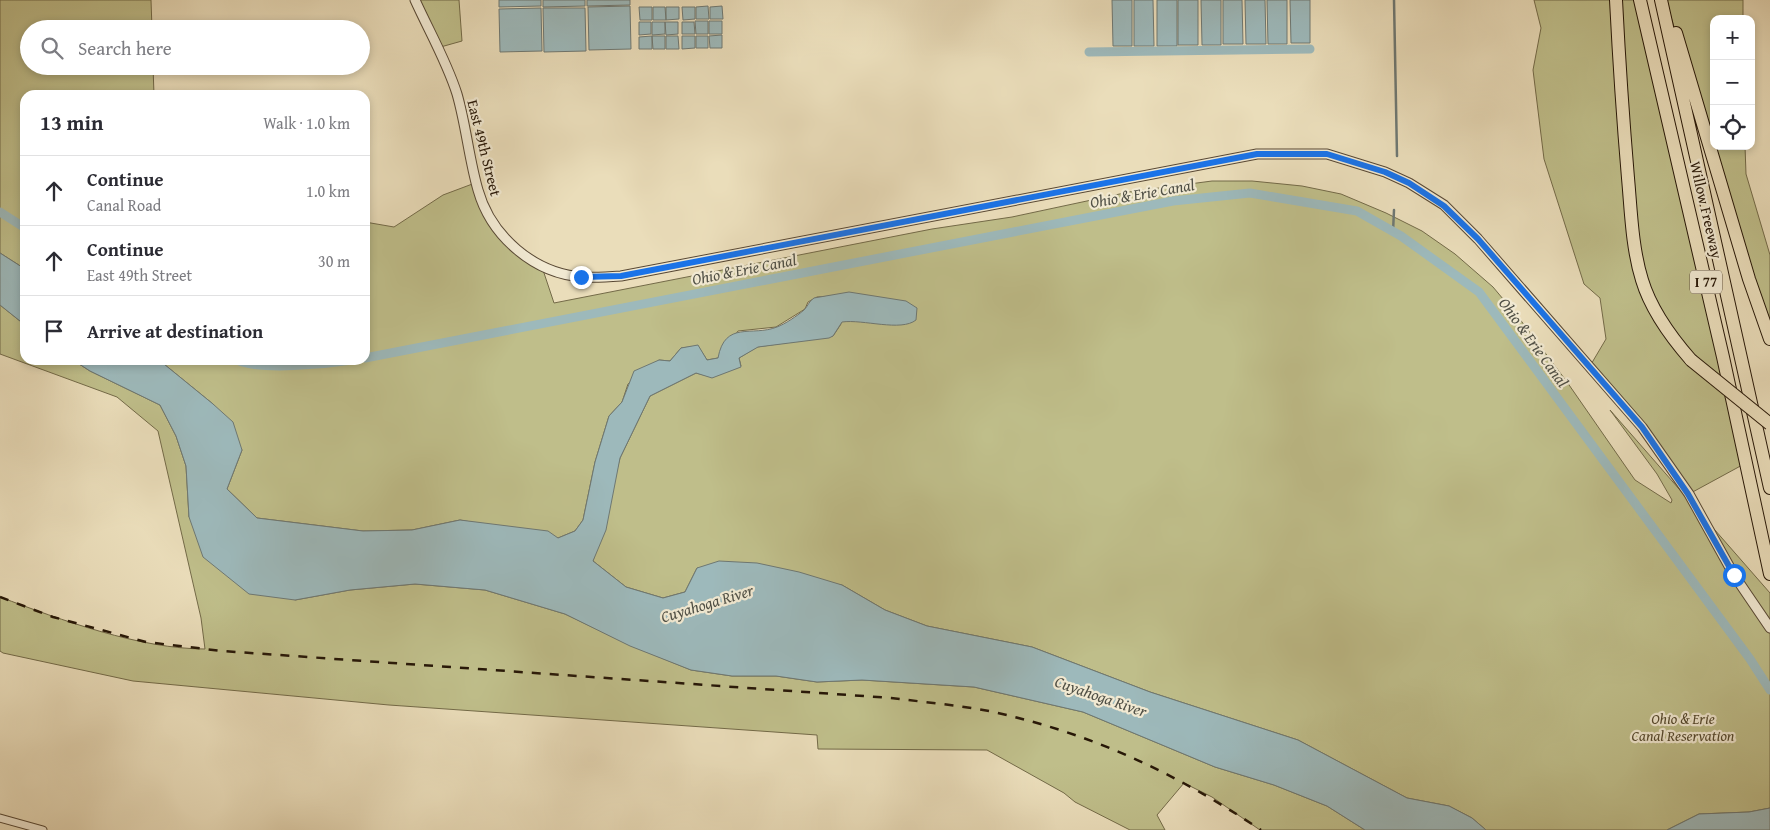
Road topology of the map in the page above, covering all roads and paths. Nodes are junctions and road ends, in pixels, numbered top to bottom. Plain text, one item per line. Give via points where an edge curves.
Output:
1 (415, 0) edge
2 (1616, 0) edge
3 (1640, 0) edge
4 (1661, 0) edge
5 (1666, 0) edge
6 (1770, 339) edge
7 (1770, 424) edge
8 (1770, 488) edge
9 (1769, 570) edge
10 (1770, 628) edge
11 (0, 818) edge
12 (43, 830) edge

1 - 10 street, East 49th Street via 456,93 477,188 494,226 510,245 533,260 561,273 581,277 621,276 1257,154 1327,154 1360,163 1409,183 1444,206 1478,239 1642,427 1688,494 1734,575
2 - 7 highway, bridge via 1624,131 1642,280 1653,308 1691,360
3 - 9 highway, Willow Freeway / I 77 via 1724,357
4 - 8 highway, Willow Freeway / I 77
5 - 6 highway
11 - 12 street

